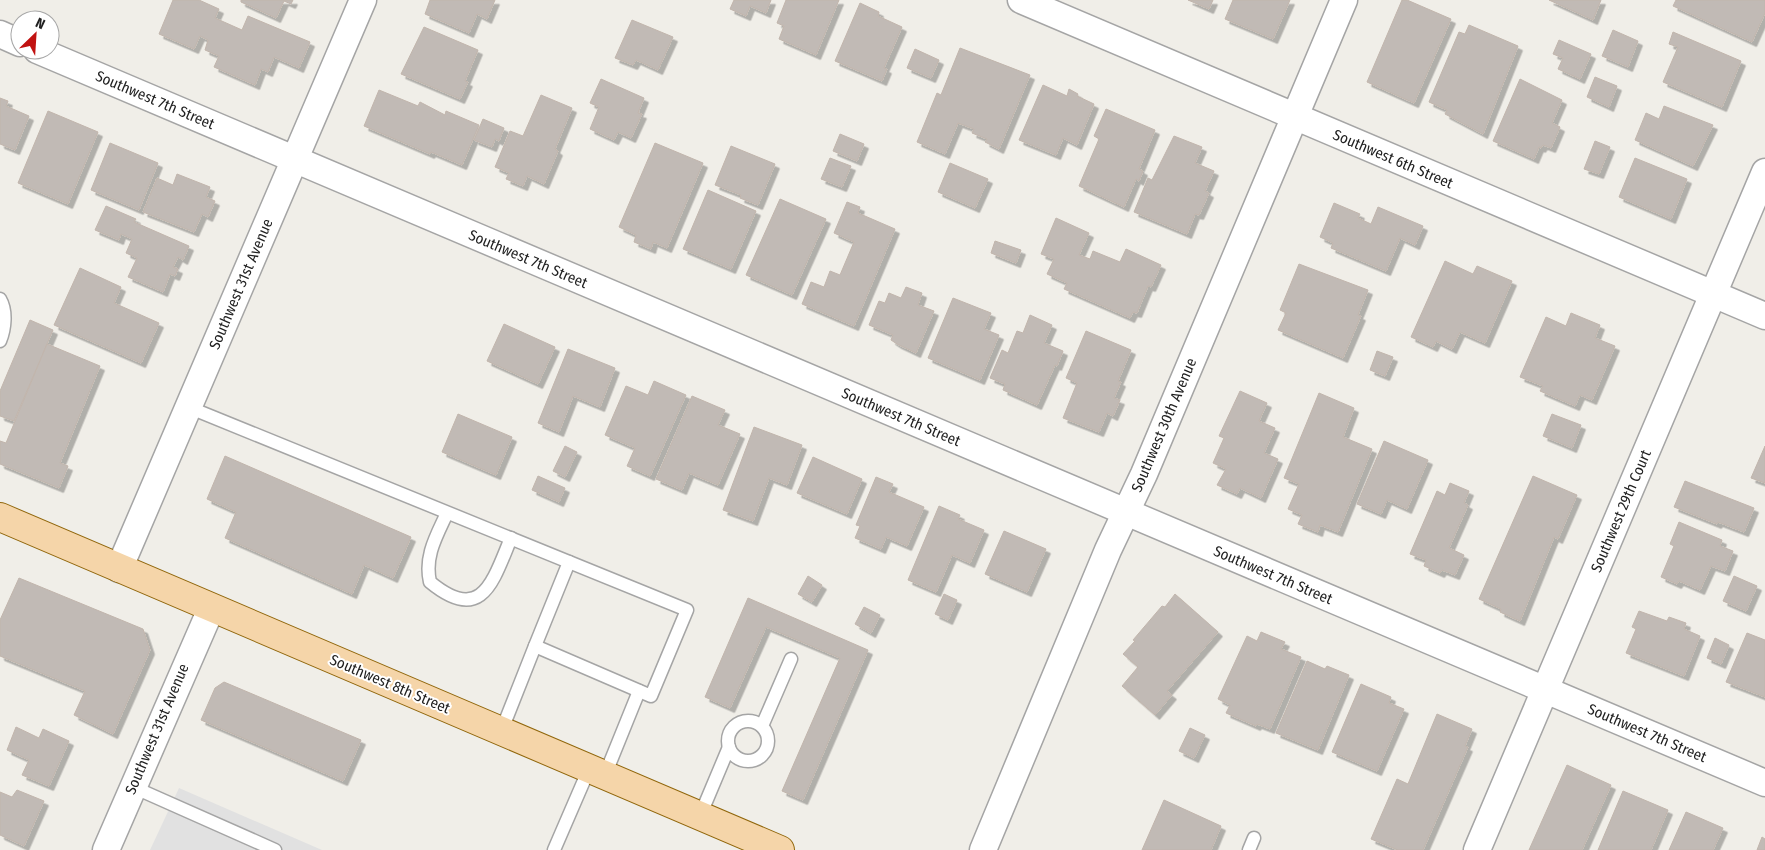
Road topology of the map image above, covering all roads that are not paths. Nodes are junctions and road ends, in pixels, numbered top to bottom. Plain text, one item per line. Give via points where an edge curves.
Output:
1 (363, 0) edge
2 (1021, 0) edge
3 (1344, 0) edge
4 (60, 60) edge
5 (1294, 118) junction
6 (295, 160) junction
7 (1765, 172) edge
8 (1713, 294) junction
9 (0, 299) edge
10 (1765, 316) edge
11 (0, 341) edge
12 (188, 407) junction
13 (447, 513) junction
14 (1126, 513) junction
15 (0, 517) edge
16 (511, 538) junction
17 (569, 562) junction
18 (119, 569) junction
19 (211, 609) junction
20 (535, 646) junction
21 (791, 659) dead end
22 (1546, 690) junction
23 (639, 691) junction
24 (762, 726) junction
25 (501, 732) junction
26 (729, 747) junction
27 (597, 772) junction
28 (1765, 783) edge
29 (133, 787) junction
30 (700, 816) junction
31 (106, 850) edge
32 (275, 850) edge
33 (554, 850) edge
34 (780, 850) edge
35 (984, 850) edge
36 (1476, 850) edge

1 - 6 street, Southwest 31st Avenue
2 - 5 street, Southwest 6th Street
3 - 5 street, Southwest 30th Avenue
4 - 6 street, Southwest 7th Street
5 - 8 street, Southwest 6th Street
5 - 14 street, Southwest 30th Avenue
6 - 12 street, Southwest 31st Avenue
6 - 14 street, Southwest 7th Street
7 - 8 street, Southwest 29th Court
8 - 10 street, Southwest 6th Street
8 - 22 street, Southwest 29th Court
9 - 11 lane via 4,315
12 - 13 lane
12 - 18 street, Southwest 31st Avenue
13 - 16 lane
13 - 16 lane via 431,550 428,573 430,582 454,597 469,600 482,596 493,582
14 - 22 street, Southwest 7th Street
14 - 35 street, Southwest 30th Avenue
15 - 18 main road, Southwest 8th Street
16 - 17 lane
17 - 20 lane
17 - 23 lane via 687,610 651,696
18 - 19 main road, Southwest 8th Street
19 - 25 main road, Southwest 8th Street
19 - 29 street, Southwest 31st Avenue
20 - 23 lane
20 - 25 lane
21 - 24 lane
22 - 28 street, Southwest 7th Street
22 - 36 street, Southwest 29th Court
23 - 27 lane
24 - 26 lane via 750,721 737,724 729,734
24 - 26 lane via 768,744 755,759 737,757
25 - 27 main road, Southwest 8th Street
26 - 30 lane
27 - 30 main road, Southwest 8th Street
27 - 33 lane
29 - 31 street, Southwest 31st Avenue
29 - 32 lane
30 - 34 main road, Southwest 8th Street

